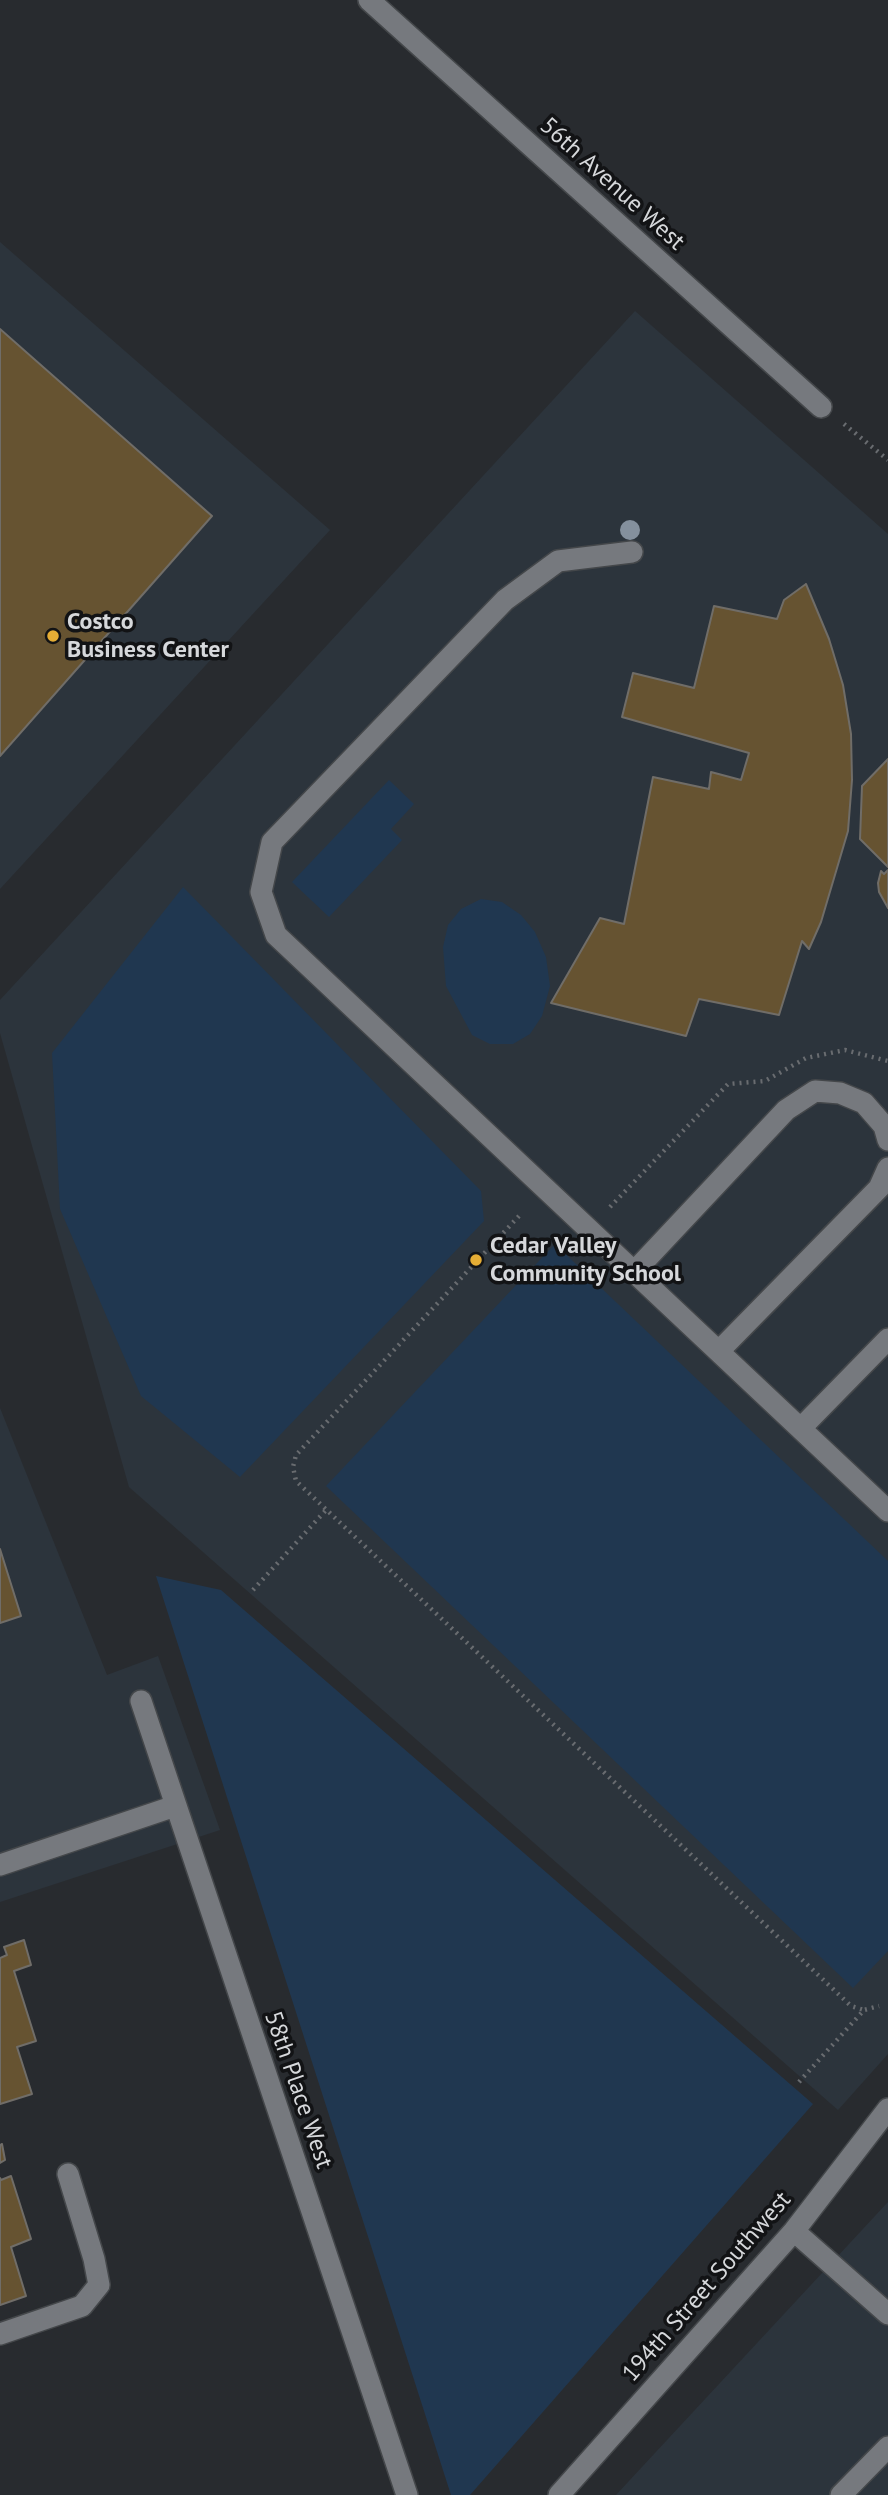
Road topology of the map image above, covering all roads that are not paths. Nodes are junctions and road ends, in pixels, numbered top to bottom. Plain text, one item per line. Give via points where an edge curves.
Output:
1 (369, 0) edge
2 (821, 407) road end
3 (632, 552) dead end
4 (888, 1140) edge
5 (888, 1168) edge
6 (634, 1272) junction
7 (888, 1339) edge
8 (719, 1351) junction
9 (801, 1428) junction
10 (888, 1511) edge
11 (141, 1701) dead end
12 (175, 1806) junction
13 (0, 1865) edge
14 (888, 2109) edge
15 (68, 2174) dead end
16 (794, 2231) junction
17 (888, 2314) edge
18 (0, 2334) edge
19 (887, 2450) edge
20 (407, 2495) edge
21 (559, 2495) edge
22 (841, 2495) edge

1 - 2 street, 56th Avenue West
3 - 6 street via 558,561 505,600 272,842 261,892 276,934
4 - 6 street via 884,1126 864,1103 840,1093 814,1091 786,1110
5 - 8 street via 879,1188
6 - 8 street
7 - 9 street
8 - 9 street
9 - 10 street
11 - 12 street, 58th Place West
12 - 13 street
12 - 20 street, 58th Place West
14 - 16 street, 194th Street Southwest
15 - 18 street via 99,2285 82,2306
16 - 17 street
16 - 21 street, 194th Street Southwest
19 - 22 street

